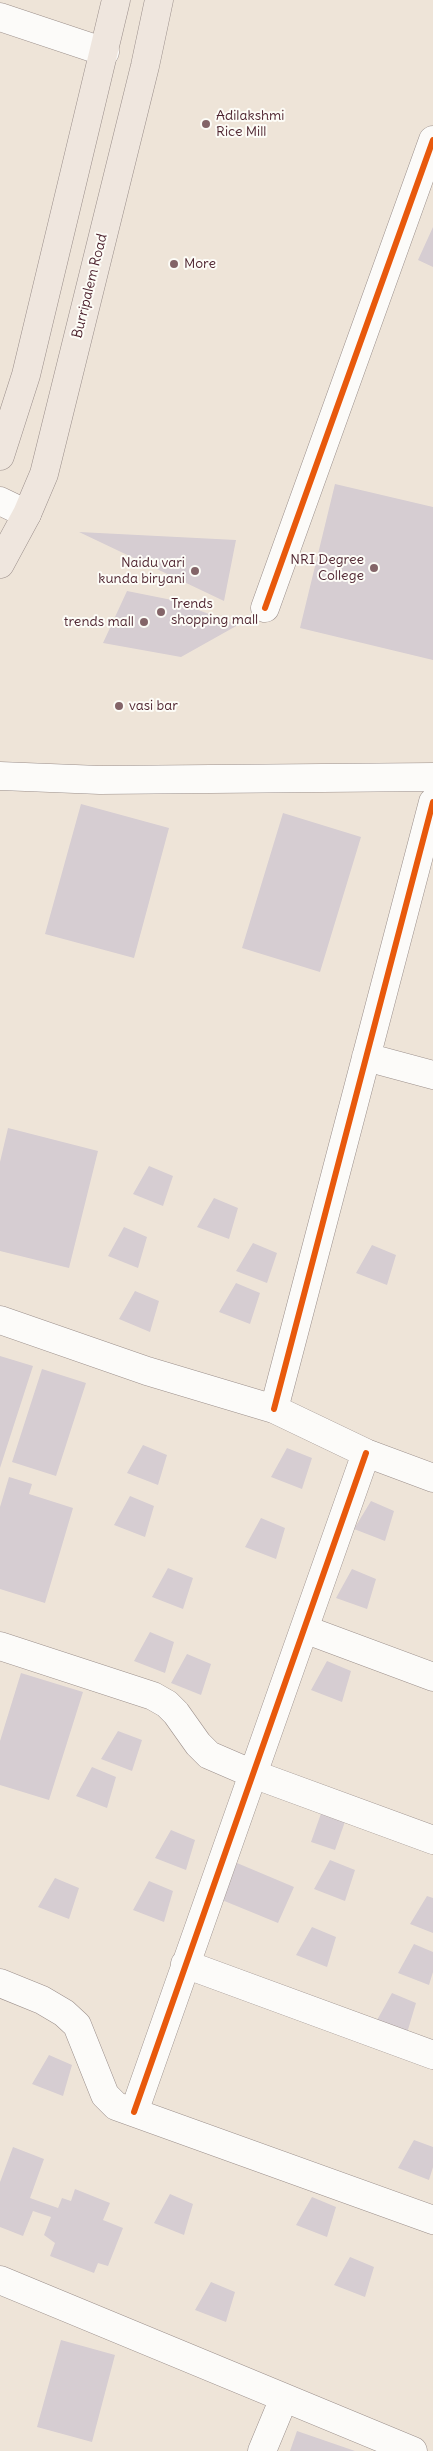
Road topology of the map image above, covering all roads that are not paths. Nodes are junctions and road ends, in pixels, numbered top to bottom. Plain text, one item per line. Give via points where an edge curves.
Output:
1 (116, 0) edge
2 (158, 0) edge
3 (0, 17) edge
4 (105, 52) junction
5 (433, 140) edge
6 (0, 456) edge
7 (0, 502) edge
8 (28, 514) junction
9 (0, 564) edge
10 (265, 608) dead end
11 (0, 776) edge
12 (433, 777) edge
13 (433, 802) edge
14 (366, 1057) junction
15 (433, 1075) edge
16 (0, 1320) edge
17 (274, 1409) junction
18 (366, 1453) junction
19 (433, 1478) edge
20 (304, 1629) junction
21 (0, 1646) edge
22 (433, 1677) edge
23 (253, 1774) junction
24 (433, 1840) edge
25 (185, 1964) junction
26 (0, 1983) edge
27 (433, 2055) edge
28 (134, 2112) junction
29 (433, 2220) edge
30 (0, 2280) edge
31 (284, 2398) junction
32 (262, 2451) edge
33 (413, 2451) edge

1 - 4 main road
2 - 8 main road, Burripalem Road via 145,66 44,474
3 - 4 street
4 - 6 main road via 26,375
5 - 10 street
7 - 8 street
8 - 9 main road, Burripalem Road
11 - 12 street via 100,780
13 - 14 street
14 - 15 street
14 - 17 street
16 - 17 street via 147,1371
17 - 18 street
18 - 19 street
18 - 20 street
20 - 22 street
20 - 23 street
21 - 23 street via 153,1696 176,1713 209,1756
23 - 24 street
23 - 25 street
25 - 27 street
25 - 28 street
26 - 28 street via 42,2000 77,2025 105,2094 116,2106
28 - 29 street
30 - 31 street
31 - 32 street
31 - 33 street

